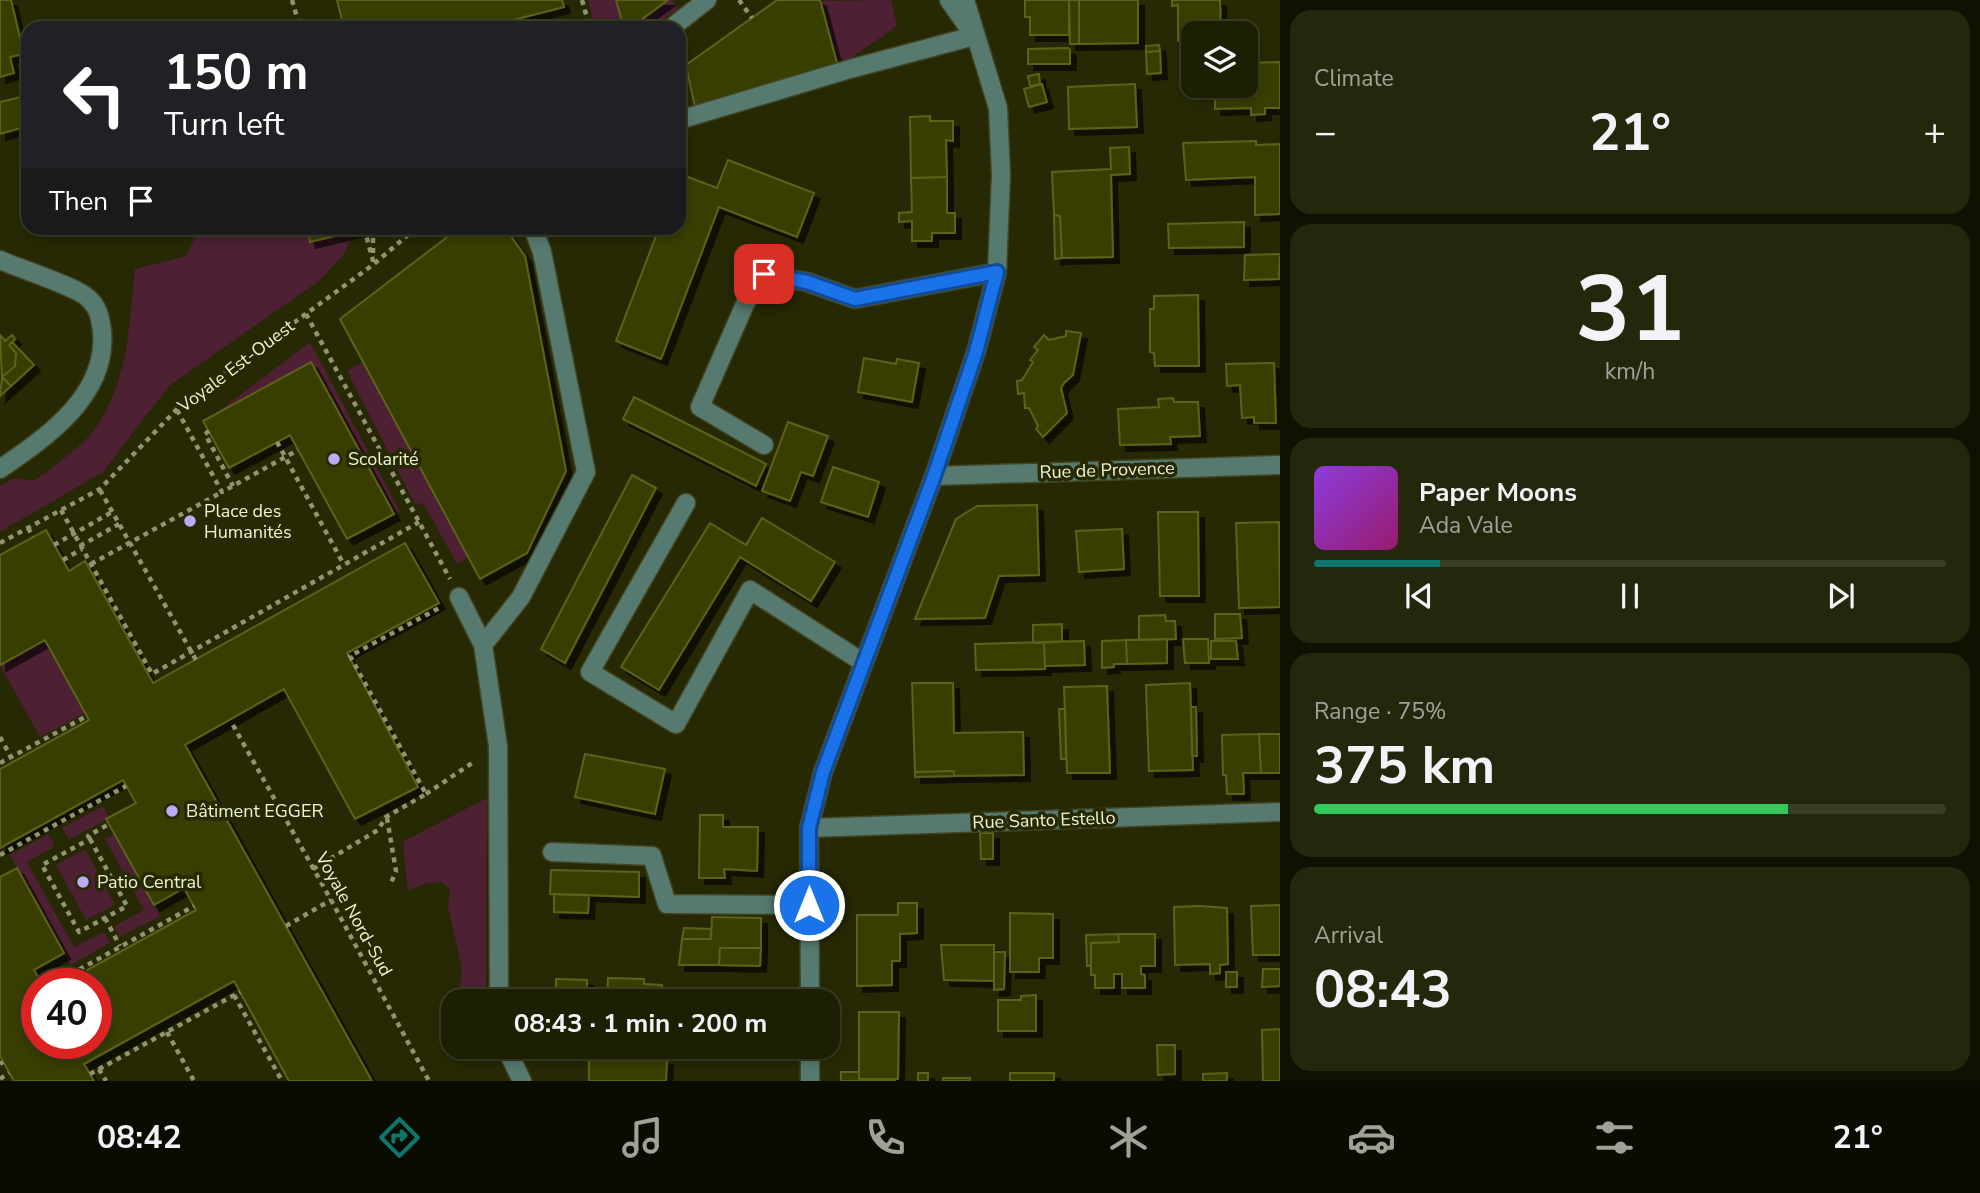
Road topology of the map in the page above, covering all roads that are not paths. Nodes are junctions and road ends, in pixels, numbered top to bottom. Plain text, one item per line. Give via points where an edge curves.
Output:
1 (708, 0) edge
2 (949, 0) edge
3 (965, 0) edge
4 (680, 21) edge
5 (974, 36) junction
6 (686, 118) edge
7 (536, 235) edge
8 (0, 260) edge
9 (997, 272) junction
10 (764, 445) dead end
11 (1280, 465) edge
12 (0, 469) edge
13 (934, 476) junction
14 (686, 503) dead end
15 (459, 597) road end
16 (483, 645) junction
17 (864, 663) junction
18 (1280, 811) edge
19 (809, 828) junction
20 (552, 852) dead end
21 (809, 905) junction
22 (499, 989) edge
23 (810, 989) edge
24 (511, 1059) edge
25 (810, 1059) edge
26 (522, 1081) edge
27 (810, 1081) edge

1 - 4 street
2 - 5 street
3 - 5 street
5 - 6 street
5 - 9 street via 998,108
7 - 16 street via 586,472 521,597
8 - 12 street via 86,296 100,312 103,349 96,377 80,402 39,443
9 - 10 street via 855,299 807,282 764,274 745,304 700,407
9 - 13 street via 976,352
11 - 13 street, Rue de Provence
13 - 17 street
14 - 17 street via 590,672 676,724 750,590
15 - 16 street
16 - 22 street via 498,746
17 - 19 street via 823,772
18 - 19 street, Rue Santo Estello
19 - 21 street
20 - 21 street via 652,856 667,904
21 - 23 street
24 - 26 street
25 - 27 street

